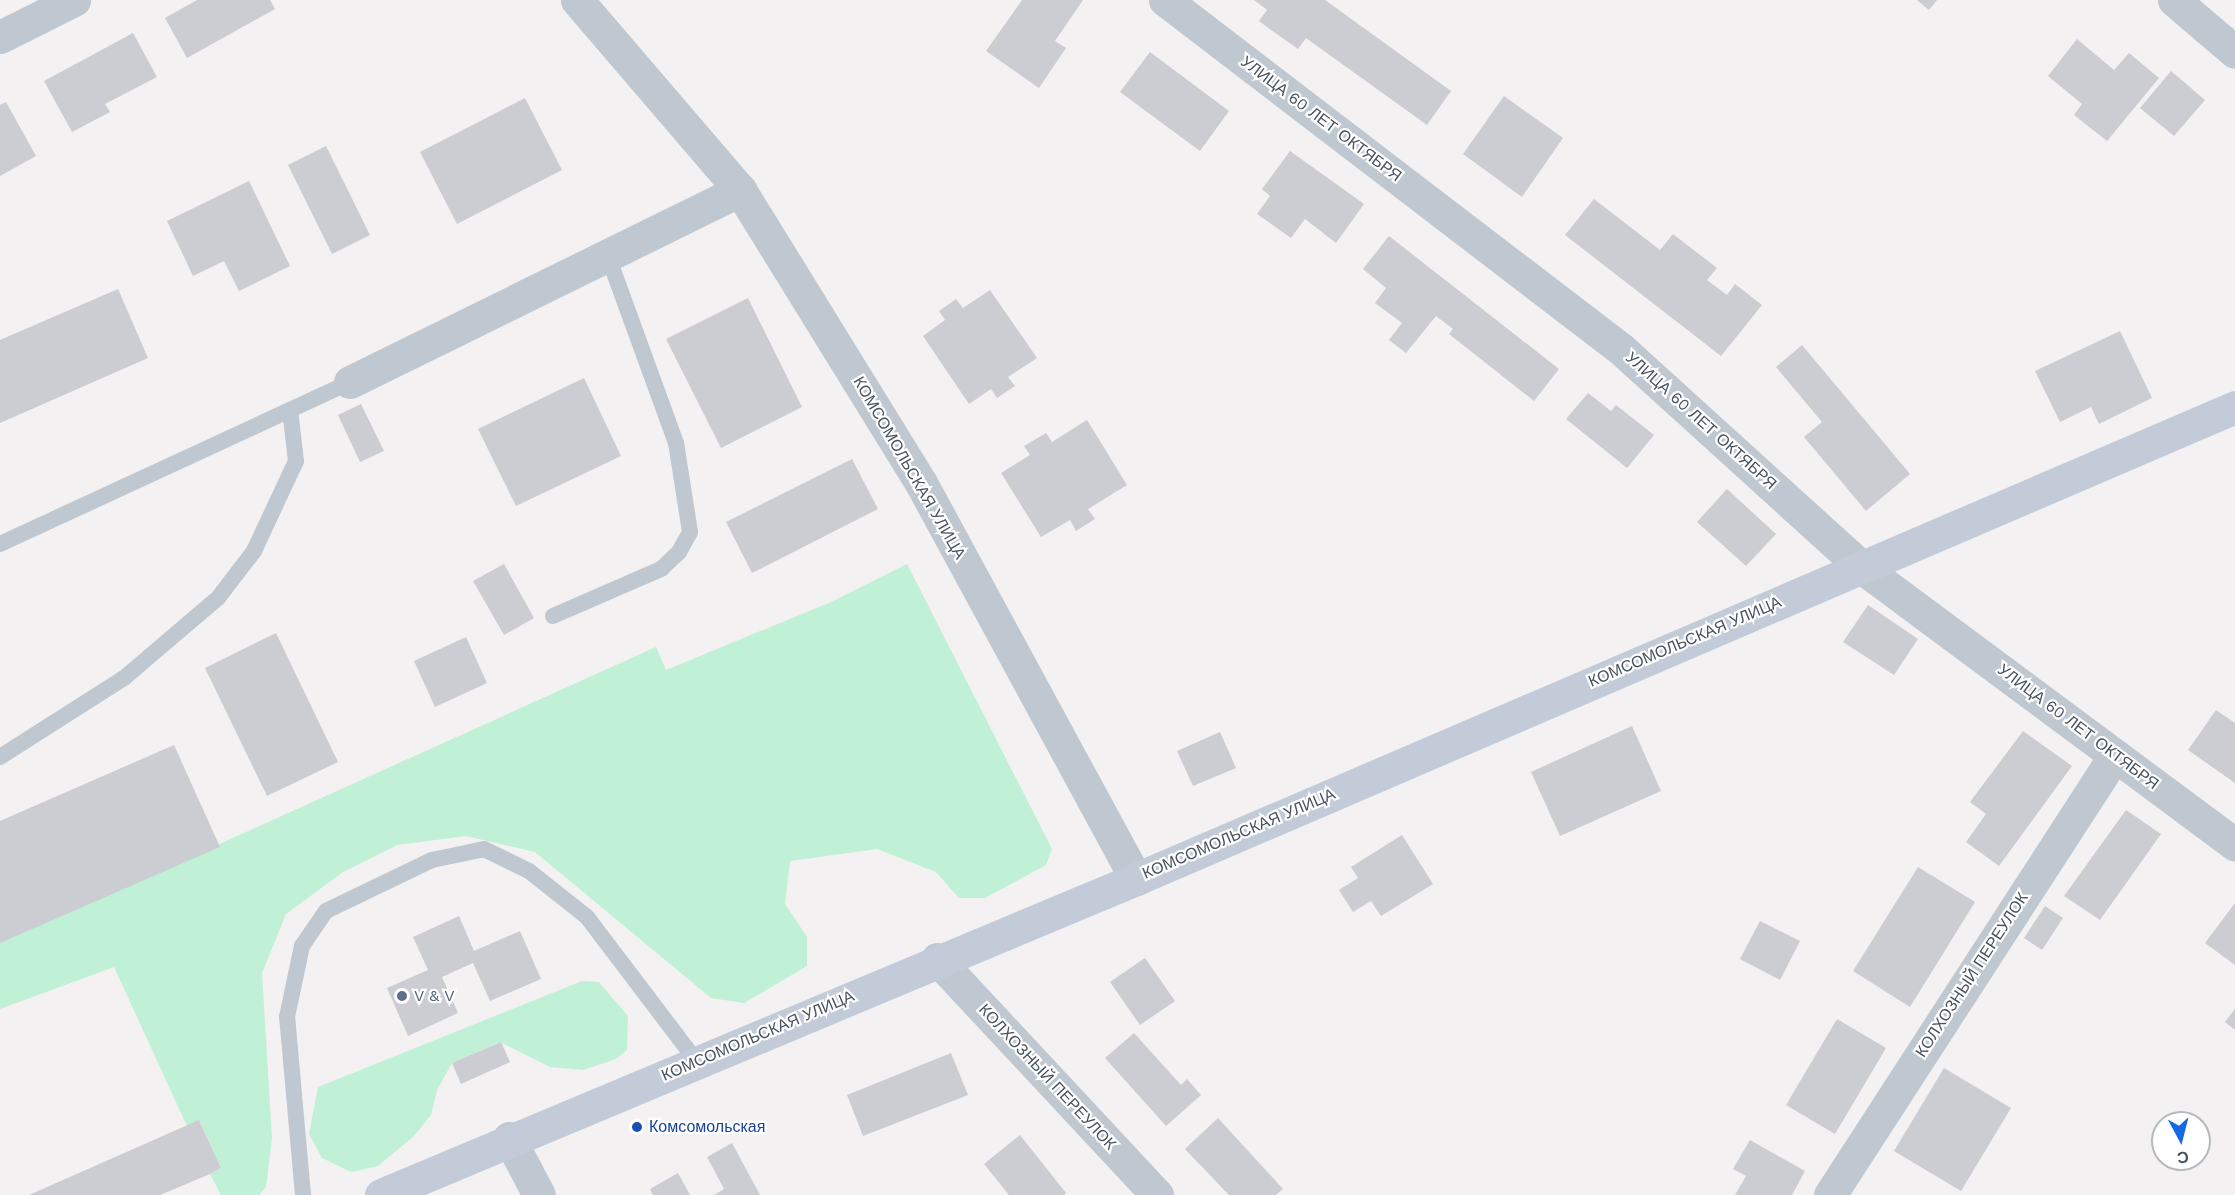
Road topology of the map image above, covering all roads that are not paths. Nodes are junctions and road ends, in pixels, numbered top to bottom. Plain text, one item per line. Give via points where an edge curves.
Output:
1 (74, 0) edge
2 (577, 0) edge
3 (1165, 0) edge
4 (2174, 0) edge
5 (0, 37) edge
6 (2235, 52) edge
7 (740, 190) junction
8 (608, 256) junction
9 (350, 382) joint
10 (2235, 407) edge
11 (290, 410) junction
12 (0, 544) edge
13 (1860, 566) junction
14 (553, 616) dead end
15 (2115, 755) junction
16 (0, 757) edge
17 (2235, 844) edge
18 (1136, 879) junction
19 (937, 959) junction
20 (698, 1063) junction
21 (509, 1138) junction
22 (303, 1195) edge
23 (381, 1195) edge
24 (539, 1195) edge
25 (1157, 1195) edge
26 (1830, 1195) edge

1 - 5 street
2 - 7 street, КОМСОМОЛЬСКАЯ УЛИЦА
3 - 13 street, УЛИЦА 60 ЛЕТ ОКТЯБРЯ via 1621,349
4 - 6 street
7 - 8 street
7 - 18 street, КОМСОМОЛЬСКАЯ УЛИЦА via 921,483
8 - 9 street
8 - 14 lane via 676,443 690,532 679,552 661,569
9 - 11 lane
10 - 13 main road, КОМСОМОЛЬСКАЯ УЛИЦА
11 - 12 lane
11 - 16 lane via 296,461 254,551 218,598 124,678
13 - 15 street, УЛИЦА 60 ЛЕТ ОКТЯБРЯ
13 - 18 main road, КОМСОМОЛЬСКАЯ УЛИЦА
15 - 17 street, УЛИЦА 60 ЛЕТ ОКТЯБРЯ
15 - 26 street, КОЛХОЗНЫЙ ПЕРЕУЛОК
18 - 19 main road, КОМСОМОЛЬСКАЯ УЛИЦА
19 - 20 main road, КОМСОМОЛЬСКАЯ УЛИЦА
19 - 25 street, КОЛХОЗНЫЙ ПЕРЕУЛОК
20 - 21 main road, КОМСОМОЛЬСКАЯ УЛИЦА
20 - 22 lane via 587,917 529,871 484,849 432,860 326,911 302,946 287,1017
21 - 23 main road, КОМСОМОЛЬСКАЯ УЛИЦА
21 - 24 street

